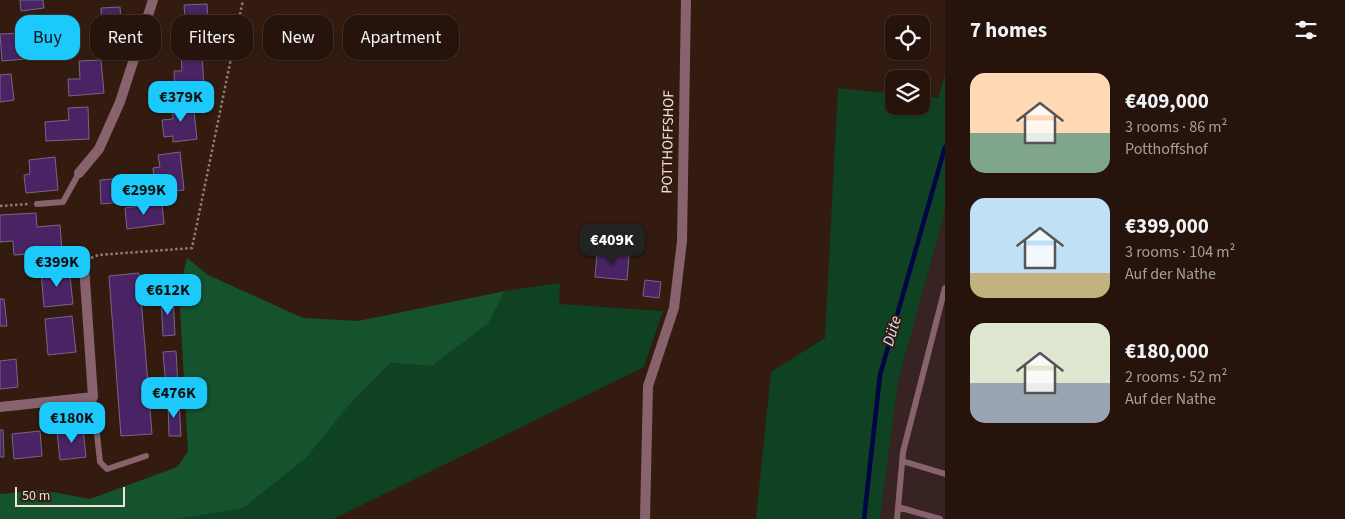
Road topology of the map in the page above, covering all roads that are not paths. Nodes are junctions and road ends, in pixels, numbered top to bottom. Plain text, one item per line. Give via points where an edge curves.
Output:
1 (153, 0) edge
2 (686, 0) edge
3 (79, 173) joint
4 (37, 204) road end
5 (84, 266) road end
6 (945, 288) edge
7 (93, 398) junction
8 (0, 407) edge
9 (146, 456) dead end
10 (902, 461) junction
11 (945, 474) edge
12 (898, 507) junction
13 (645, 519) edge
14 (897, 519) edge
15 (940, 519) edge

1 - 3 street via 120,102 99,150
2 - 13 street, POTTHOFFSHOF via 682,241 674,308 648,386
3 - 4 lane via 63,202
5 - 7 street
6 - 10 lane
7 - 8 street
7 - 9 lane via 100,462 108,468
10 - 11 lane
10 - 12 lane
12 - 14 lane
12 - 15 lane

